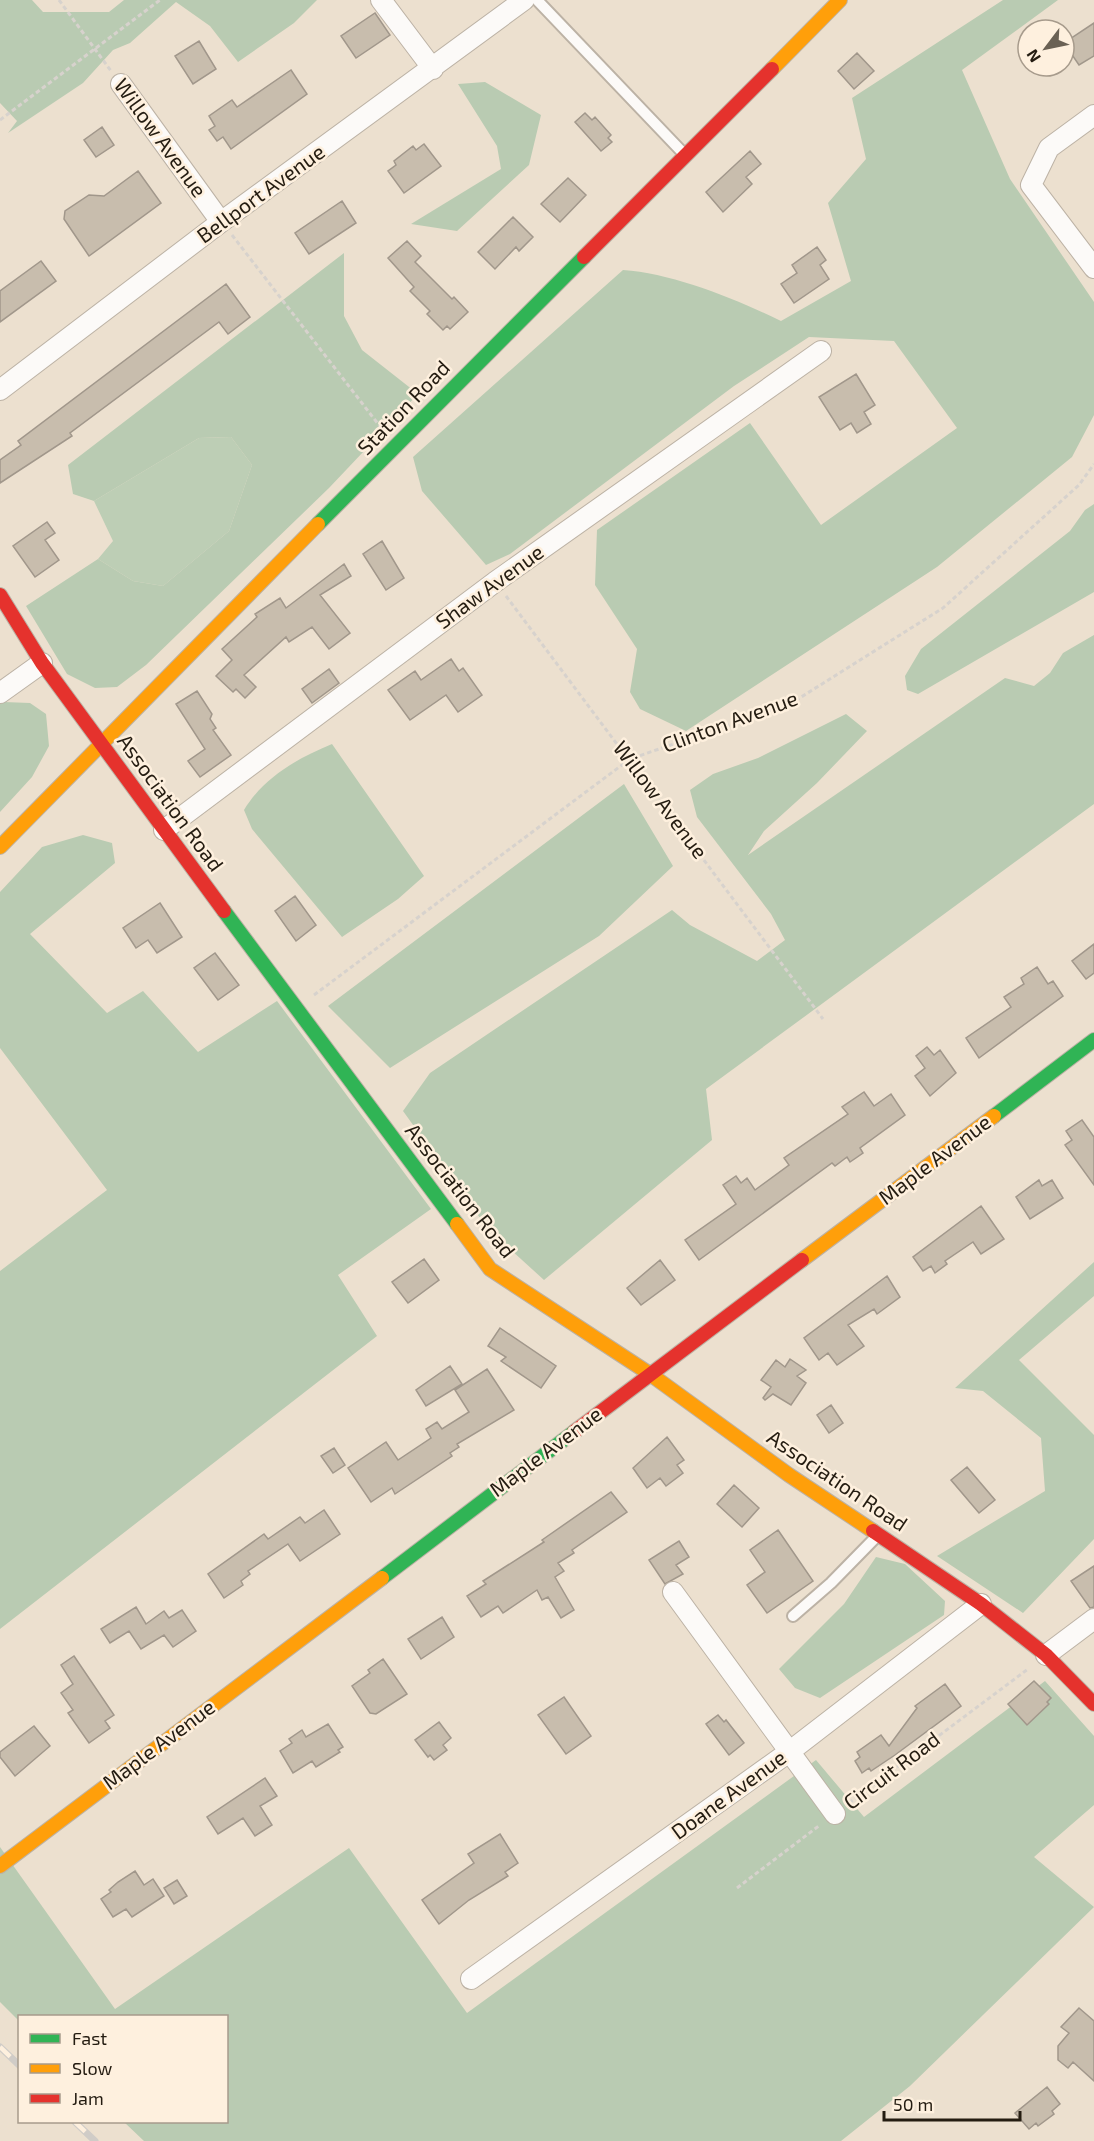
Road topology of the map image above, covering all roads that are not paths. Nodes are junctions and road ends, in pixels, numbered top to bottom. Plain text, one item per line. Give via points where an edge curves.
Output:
1 (381, 0) edge
2 (524, 0) edge
3 (537, 0) edge
4 (840, 0) edge
5 (433, 69) junction
6 (121, 84) road end
7 (1094, 116) edge
8 (685, 155) junction
9 (221, 222) junction
10 (1094, 268) edge
11 (821, 351) dead end
12 (0, 390) edge
13 (0, 596) edge
14 (42, 663) junction
15 (0, 693) edge
16 (101, 745) junction
17 (164, 830) junction
18 (0, 847) edge
19 (1094, 1040) edge
20 (650, 1374) junction
21 (879, 1535) junction
22 (673, 1592) dead end
23 (981, 1604) junction
24 (793, 1616) dead end
25 (1094, 1619) edge
26 (1046, 1655) junction
27 (1094, 1704) edge
28 (789, 1752) junction
29 (836, 1814) road end
30 (0, 1866) edge
31 (471, 1979) dead end

1 - 5 street
2 - 5 street, Bellport Avenue
3 - 8 lane
4 - 8 street, Station Road
5 - 9 street, Bellport Avenue
6 - 9 street, Willow Avenue
7 - 10 street via 1049,148 1031,185
8 - 16 street, Station Road
9 - 12 street, Bellport Avenue
11 - 17 street, Shaw Avenue via 495,582
13 - 14 street, Association Road
14 - 15 street
14 - 16 street, Association Road
16 - 17 street, Association Road
16 - 18 street, Station Road
17 - 20 street, Association Road via 490,1269
19 - 20 street, Maple Avenue
20 - 21 street, Association Road
20 - 30 street, Maple Avenue
21 - 23 street, Association Road
21 - 24 lane
22 - 28 street
23 - 26 street, Association Road
23 - 28 street, Doane Avenue
25 - 26 street
26 - 27 street, Association Road
28 - 29 street
28 - 31 street, Doane Avenue

